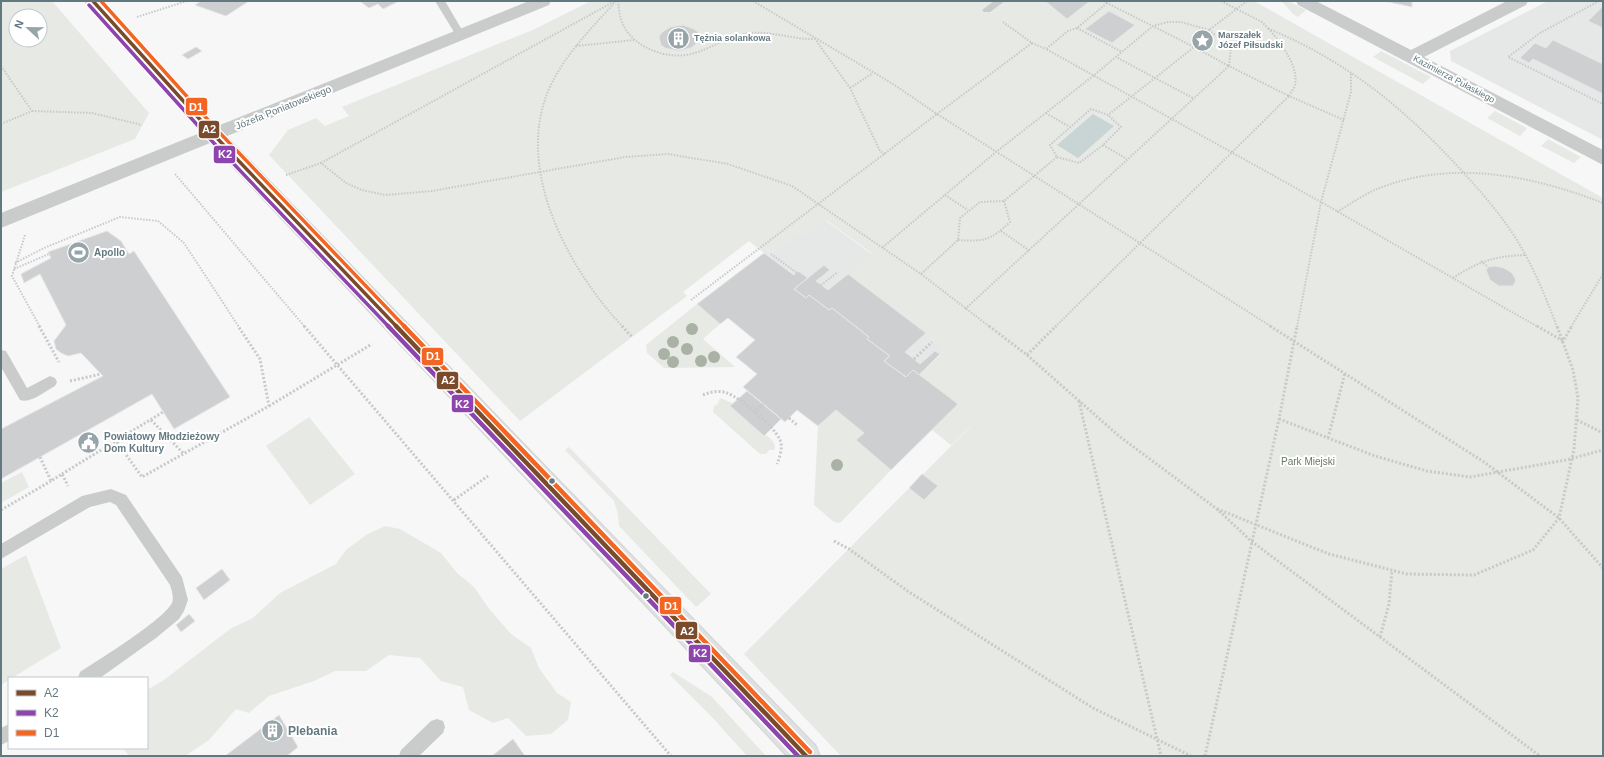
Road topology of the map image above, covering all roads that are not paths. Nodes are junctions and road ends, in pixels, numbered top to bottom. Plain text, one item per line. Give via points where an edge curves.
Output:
1 (93, 1) edge
2 (440, 1) edge
3 (543, 1) edge
4 (1000, 1) edge
5 (1304, 1) edge
6 (1520, 1) edge
7 (987, 10) dead end
8 (460, 35) junction
9 (1411, 57) junction
10 (214, 135) junction
11 (1603, 158) edge
12 (1, 221) edge
13 (1, 355) edge
14 (50, 382) dead end
15 (1, 552) edge
16 (87, 677) edge
17 (437, 726) dead end
18 (407, 756) edge
19 (806, 756) edge

1 - 10 main road
2 - 8 lane
3 - 8 street, Józefa Poniatowskiego
4 - 7 lane
5 - 9 street, Kazimierza Pułaskiego
6 - 9 street
8 - 10 street, Józefa Poniatowskiego
9 - 11 street, Kazimierza Pułaskiego
10 - 12 street, Józefa Poniatowskiego
10 - 19 main road
13 - 14 lane via 25,396
15 - 16 lane via 87,501 111,495 121,500 177,582 180,593 179,607 163,624
17 - 18 lane

